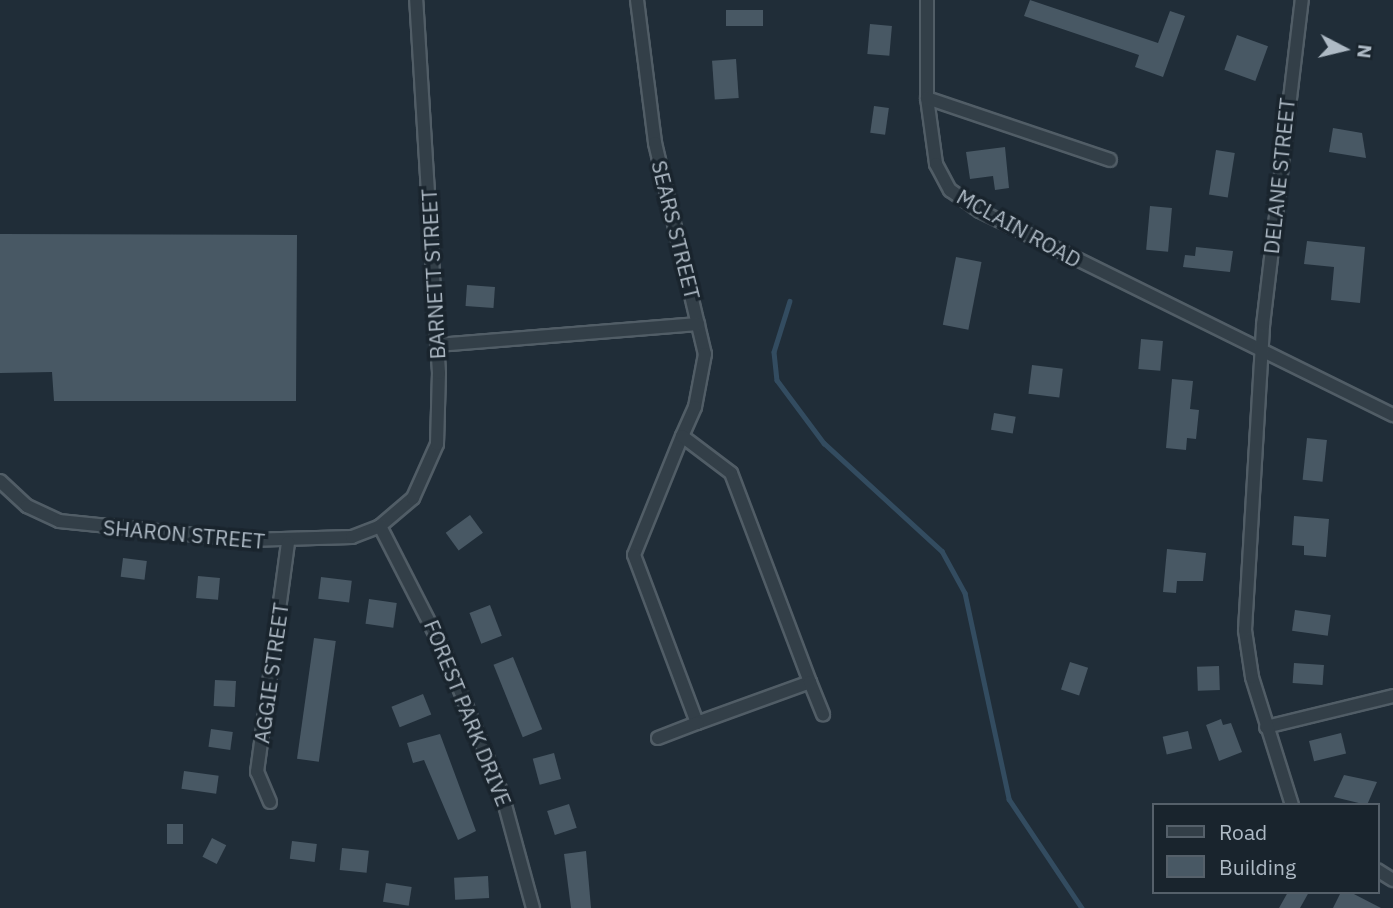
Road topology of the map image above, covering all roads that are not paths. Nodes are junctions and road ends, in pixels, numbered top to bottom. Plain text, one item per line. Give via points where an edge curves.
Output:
1 (416, 0) edge
2 (637, 0) edge
3 (927, 0) edge
4 (1302, 0) edge
5 (927, 98) junction
6 (1110, 160) dead end
7 (698, 324) junction
8 (437, 345) junction
9 (1262, 352) junction
10 (1393, 415) edge
11 (682, 436) junction
12 (0, 481) edge
13 (380, 526) junction
14 (288, 542) junction
15 (810, 682) junction
16 (1393, 696) edge
17 (823, 715) dead end
18 (697, 723) junction
19 (1266, 727) junction
20 (658, 738) dead end
21 (270, 802) dead end
22 (1291, 803) edge
23 (533, 908) edge

1 - 8 street, BARNETT STREET
2 - 7 street, SEARS STREET via 655,143
3 - 5 street, MCLAIN ROAD
4 - 9 street, DELANE STREET via 1283,124
5 - 6 street
5 - 9 street, MCLAIN ROAD via 936,164 963,201
7 - 8 street, SEARS STREET
7 - 11 street via 705,368
8 - 13 street, BARNETT STREET via 437,444 431,469 413,498
9 - 10 street, MCLAIN ROAD
9 - 19 street via 1244,630
11 - 15 street via 731,473
11 - 18 street via 634,555
12 - 14 street, SHARON STREET via 27,506 73,525
13 - 14 street, SHARON STREET via 352,537
13 - 23 street, FOREST PARK DRIVE via 463,696 520,845
14 - 21 street, AGGIE STREET via 257,772
15 - 17 street
15 - 18 street
16 - 19 street
18 - 20 street
19 - 22 street

